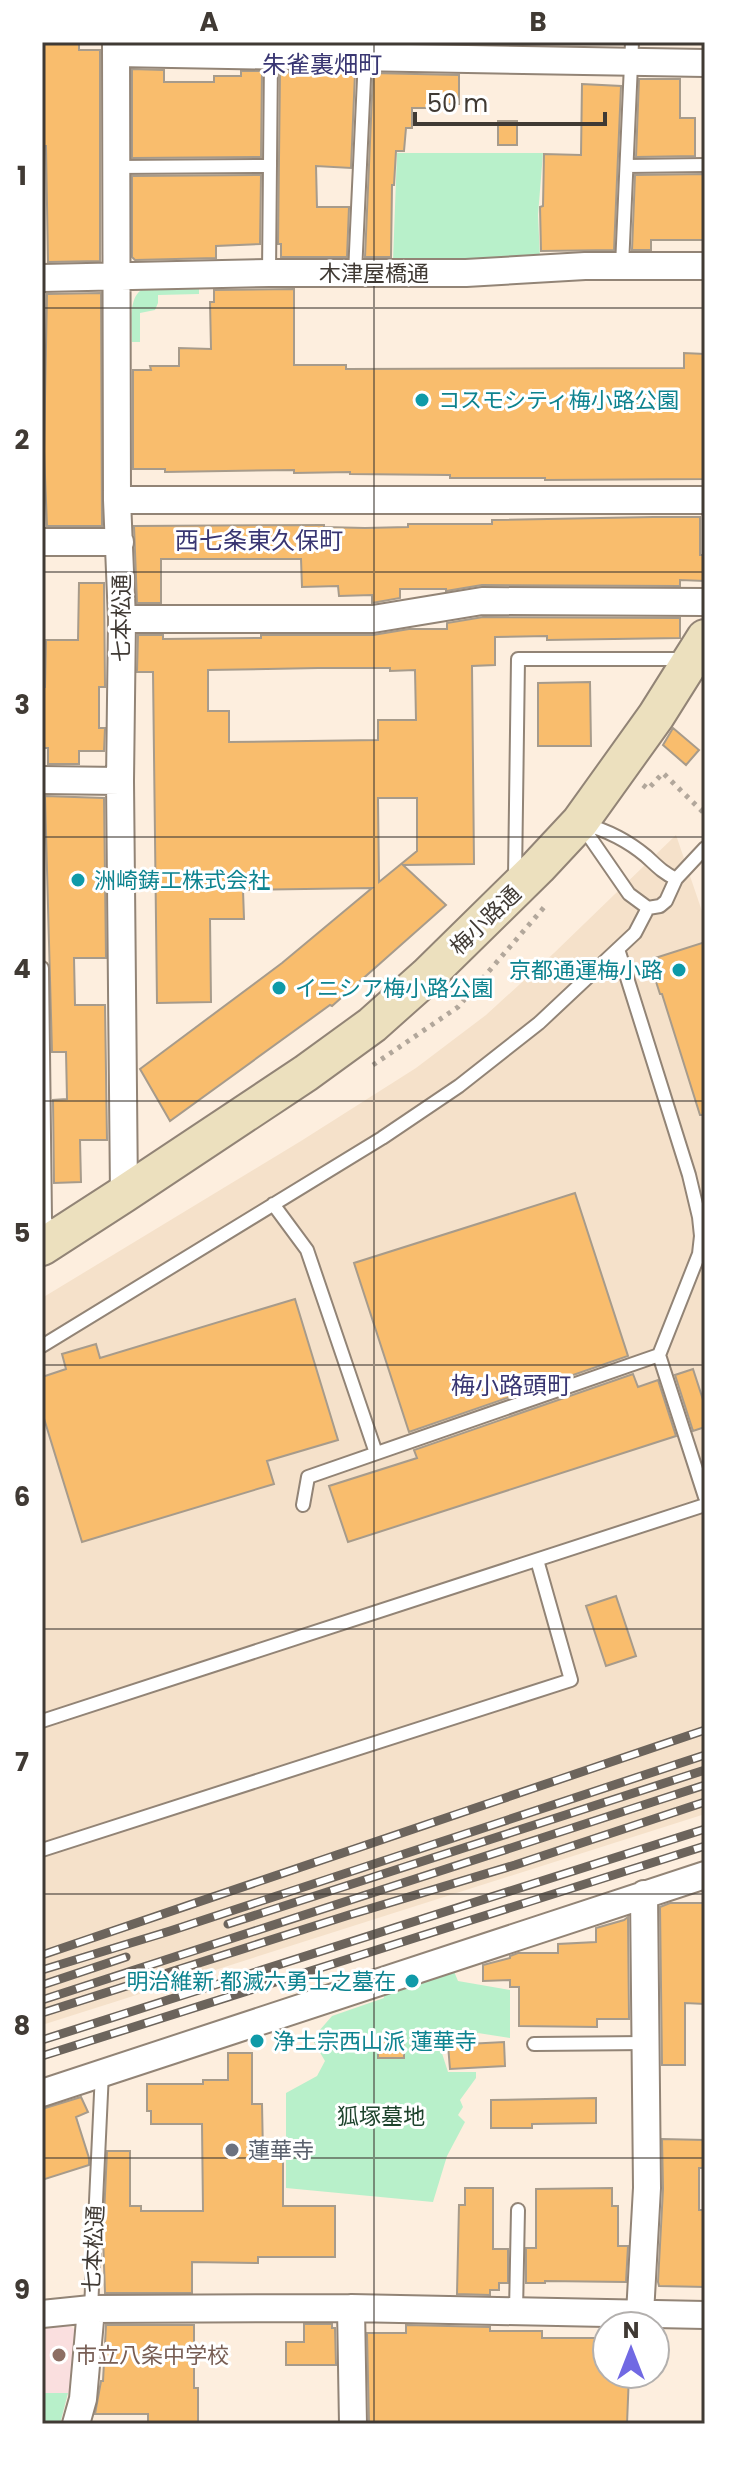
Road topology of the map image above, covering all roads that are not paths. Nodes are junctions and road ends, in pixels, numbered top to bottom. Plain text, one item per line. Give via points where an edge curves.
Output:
1 (116, 48) edge
2 (632, 52) edge
3 (271, 56) junction
4 (365, 57) junction
5 (705, 63) edge
6 (705, 165) edge
7 (270, 166) junction
8 (627, 166) junction
9 (115, 167) junction
10 (622, 266) junction
11 (705, 266) edge
12 (269, 273) junction
13 (355, 273) junction
14 (118, 276) junction
15 (42, 278) edge
16 (117, 500) junction
17 (705, 500) edge
18 (42, 542) edge
19 (120, 542) junction
20 (705, 602) edge
21 (122, 619) junction
22 (699, 648) edge
23 (42, 780) edge
24 (120, 781) junction
25 (580, 822) junction
26 (704, 851) edge
27 (676, 879) junction
28 (514, 892) junction
29 (648, 908) junction
30 (618, 949) junction
31 (42, 968) edge
32 (124, 1194) junction
33 (273, 1204) junction
34 (49, 1242) edge
35 (42, 1346) edge
36 (659, 1355) junction
37 (376, 1453) junction
38 (705, 1497) edge
39 (303, 1505) dead end
40 (705, 1505) edge
41 (537, 1560) junction
42 (42, 1721) edge
43 (42, 1850) edge
44 (705, 1875) edge
45 (644, 1894) junction
46 (646, 2043) junction
47 (534, 2044) dead end
48 (102, 2072) junction
49 (42, 2093) edge
50 (518, 2210) dead end
51 (351, 2308) junction
52 (91, 2309) junction
53 (640, 2310) edge
54 (516, 2311) junction
55 (591, 2313) edge
56 (42, 2314) edge
57 (671, 2314) edge
58 (705, 2315) edge
59 (76, 2424) edge
60 (353, 2424) edge

1 - 3 street
1 - 9 street, 七本松通
2 - 4 street
2 - 5 street
2 - 8 lane
3 - 4 street
3 - 7 lane
4 - 13 lane
6 - 8 lane
7 - 9 lane
7 - 12 lane
8 - 10 lane
9 - 14 street, 七本松通
10 - 11 street, 木津屋橋通
10 - 13 street, 木津屋橋通
12 - 13 street, 木津屋橋通
12 - 14 street, 木津屋橋通
14 - 15 street, 木津屋橋通
14 - 16 street, 七本松通
16 - 17 street
16 - 19 street, 七本松通
18 - 19 street
19 - 21 street, 七本松通
20 - 21 street via 482,601 373,619
21 - 24 street, 七本松通
22 - 25 street, 梅小路通
22 - 28 lane via 518,659
23 - 24 street
24 - 32 street, 七本松通
25 - 27 lane via 604,829
25 - 28 street, 梅小路通
25 - 29 lane via 629,894
26 - 27 lane
27 - 29 lane via 666,901
28 - 32 street, 梅小路通 via 372,1025
29 - 30 lane via 635,933
30 - 33 lane via 539,1023 459,1086
30 - 36 lane via 700,1226 699,1254
31 - 34 lane
32 - 34 street, 梅小路通
33 - 35 lane
33 - 37 lane via 307,1250
36 - 37 lane
36 - 38 lane
37 - 39 lane via 308,1477
40 - 41 lane
41 - 42 lane
41 - 43 lane via 571,1680
44 - 45 street
45 - 46 street
45 - 48 street
46 - 47 lane
46 - 53 street via 647,2188
48 - 49 street
48 - 52 lane, 七本松通
50 - 54 lane
51 - 52 street
51 - 54 street
51 - 60 street
52 - 56 street
52 - 59 street, 七本松通
54 - 55 street
57 - 58 street

